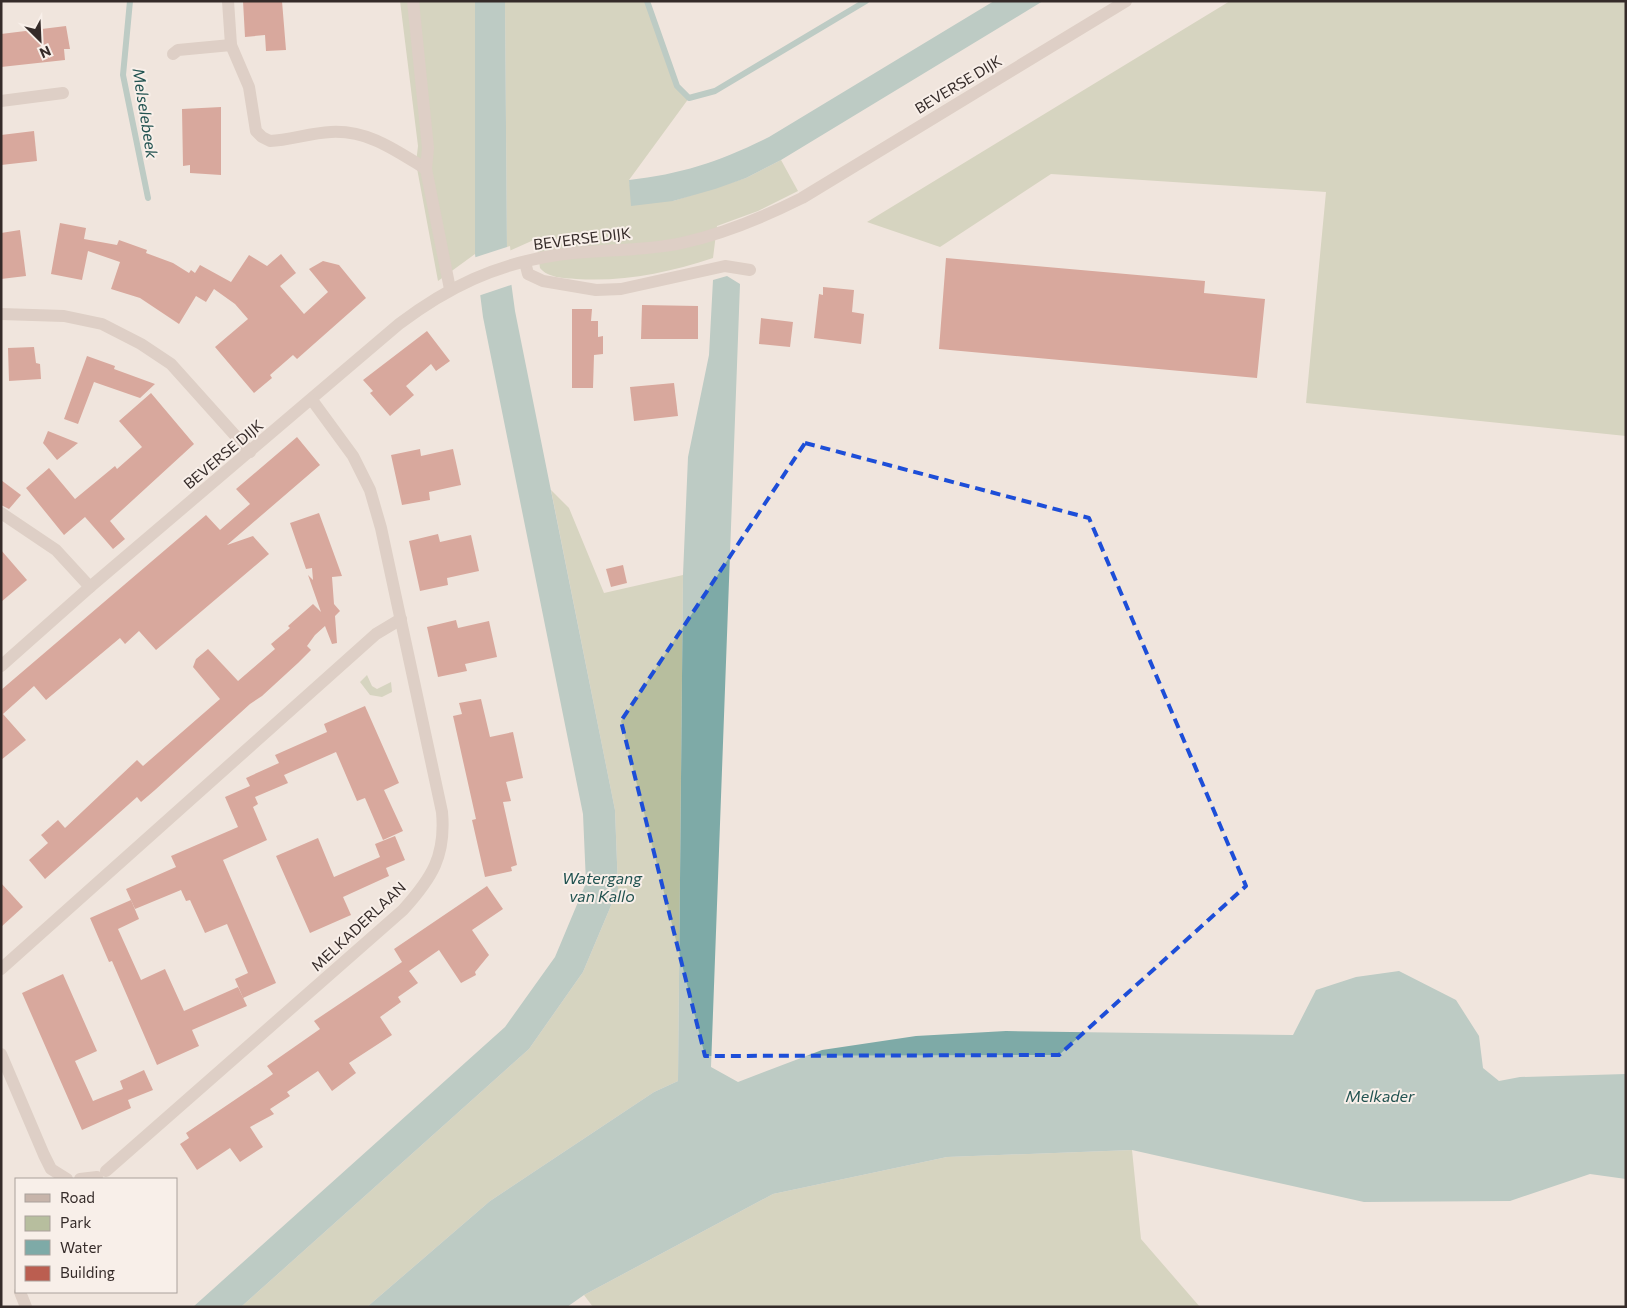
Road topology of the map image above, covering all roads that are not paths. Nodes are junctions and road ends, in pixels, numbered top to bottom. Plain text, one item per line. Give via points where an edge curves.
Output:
1 (228, 1) edge
2 (413, 1) edge
3 (1126, 1) edge
4 (231, 45) junction
5 (173, 54) dead end
6 (63, 93) dead end
7 (1, 101) edge
8 (426, 169) junction
9 (525, 262) junction
10 (750, 270) dead end
11 (450, 289) junction
12 (1, 314) edge
13 (312, 400) junction
14 (250, 452) junction
15 (1, 514) edge
16 (90, 587) junction
17 (401, 619) junction
18 (1, 666) edge
19 (1, 969) edge
20 (1, 1054) edge
21 (65, 1178) edge
22 (84, 1178) edge
23 (20, 1293) edge
24 (26, 1307) edge

1 - 4 street
2 - 8 street via 428,148
3 - 9 street, BEVERSE DIJK via 802,198 762,217 681,243 557,255
4 - 5 street via 178,50
4 - 8 street via 249,88 256,131 262,137 270,141 331,132 356,133 375,138
6 - 7 street
8 - 11 street
9 - 10 street via 528,274 543,281 596,290 621,288 725,266
9 - 11 street, BEVERSE DIJK
11 - 13 street, BEVERSE DIJK via 399,324
12 - 14 street via 64,316 102,324 141,344 171,364
13 - 14 street, BEVERSE DIJK
13 - 17 street, MELKADERLAAN via 350,452 370,490
14 - 16 street, BEVERSE DIJK
15 - 16 street via 56,550
16 - 18 street, BEVERSE DIJK
17 - 19 street via 376,634
17 - 22 street, MELKADERLAAN via 442,812 444,834 436,866 422,890 404,910 102,1174
20 - 21 street via 51,1169
23 - 24 street

